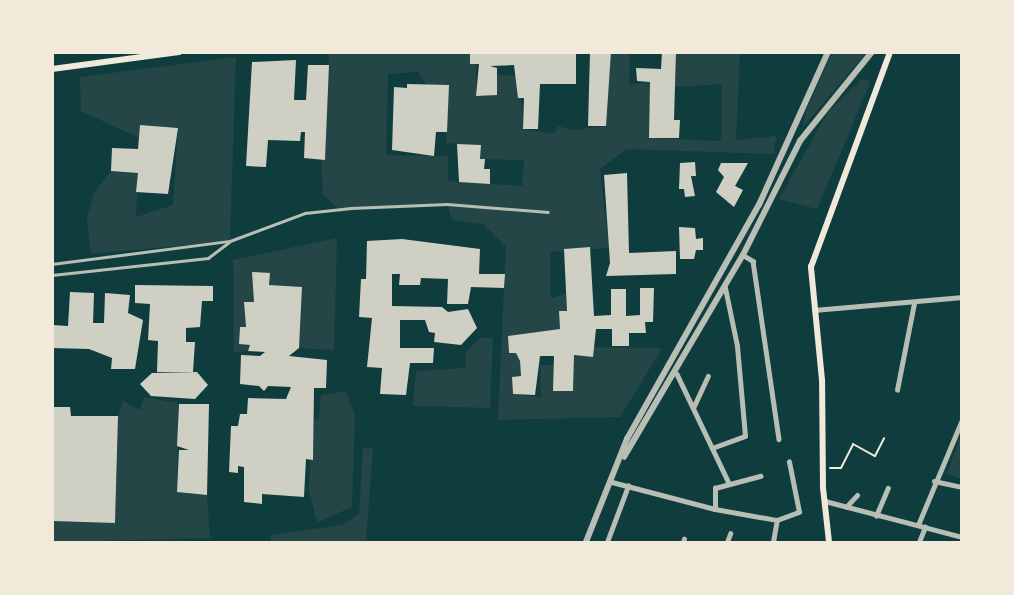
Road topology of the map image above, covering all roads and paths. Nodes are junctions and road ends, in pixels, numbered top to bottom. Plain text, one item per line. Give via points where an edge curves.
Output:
1 (179, 52) edge
2 (828, 52) edge
3 (872, 52) edge
4 (890, 52) edge
5 (52, 69) edge
6 (791, 137) junction
7 (800, 141) junction
8 (548, 212) dead end
9 (230, 241) junction
10 (743, 255) junction
11 (52, 264) edge
12 (52, 275) edge
13 (725, 288) junction
14 (962, 297) edge
15 (914, 303) junction
16 (812, 310) junction
17 (677, 374) junction
18 (708, 376) dead end
19 (897, 390) dead end
20 (693, 408) junction
21 (962, 420) edge
22 (884, 438) dead end
23 (779, 439) dead end
24 (712, 448) junction
25 (622, 459) junction
26 (789, 462) dead end
27 (823, 468) junction
28 (760, 476) dead end
29 (612, 482) junction
30 (934, 482) junction
31 (729, 483) junction
32 (628, 486) junction
33 (962, 487) edge
34 (888, 488) dead end
35 (857, 495) dead end
36 (824, 501) junction
37 (846, 507) junction
38 (715, 509) junction
39 (876, 516) junction
40 (777, 520) junction
41 (918, 525) junction
42 (925, 527) junction
43 (730, 534) dead end
44 (962, 537) edge
45 (586, 542) edge
46 (607, 542) edge
47 (727, 542) edge
48 (773, 542) edge
49 (829, 542) edge
50 (919, 542) edge

1 - 5 main road
2 - 6 street
3 - 7 street
4 - 16 main road via 814,249
6 - 7 street
6 - 25 street via 759,206 627,439
7 - 10 street
8 - 9 lane via 447,204 350,208 305,213
9 - 11 lane
9 - 12 lane via 208,258
10 - 13 street
10 - 23 street via 753,261
13 - 17 street
13 - 24 street via 736,340 745,436
14 - 15 street
15 - 16 street
15 - 19 street
16 - 27 main road via 822,380
17 - 20 street
17 - 25 street
18 - 20 street
20 - 24 street
21 - 30 street
22 - 27 path via 875,456 853,444 841,468
24 - 31 street
25 - 29 street
26 - 40 street via 799,512
27 - 36 main road
28 - 31 street
29 - 32 street
29 - 45 street
30 - 33 street
30 - 41 street
31 - 38 street via 715,488
32 - 38 street
32 - 46 street
34 - 39 street
35 - 37 street
36 - 37 street
36 - 49 main road
37 - 39 street
38 - 40 street
39 - 41 street
40 - 48 street
41 - 42 street
42 - 44 street
42 - 50 street
43 - 47 street

